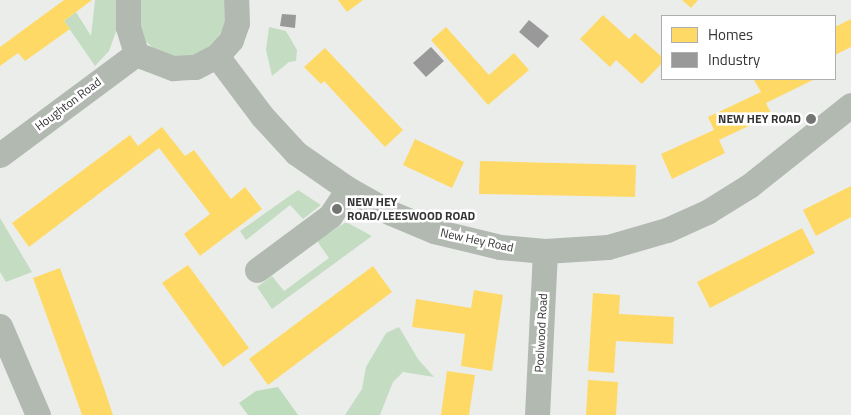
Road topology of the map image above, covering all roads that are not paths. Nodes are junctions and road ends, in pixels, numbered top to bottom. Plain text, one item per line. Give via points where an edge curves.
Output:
1 (128, 0) edge
2 (236, 0) edge
3 (136, 54) junction
4 (217, 56) junction
5 (851, 105) edge
6 (0, 155) edge
7 (348, 189) junction
8 (545, 251) junction
9 (257, 270) dead end
10 (0, 326) edge
11 (38, 415) edge
12 (538, 415) edge

1 - 3 street via 128,28
2 - 4 street via 237,22 231,40
3 - 4 street via 172,68 195,67
3 - 6 street, Houghton Road
4 - 7 street, New Hey Road via 262,116 296,153
5 - 8 street, New Hey Road via 777,165 707,212 667,230 608,247
7 - 8 street, New Hey Road via 390,213 434,231 500,248
7 - 9 street via 330,216
8 - 12 street, Poolwood Road
10 - 11 street

